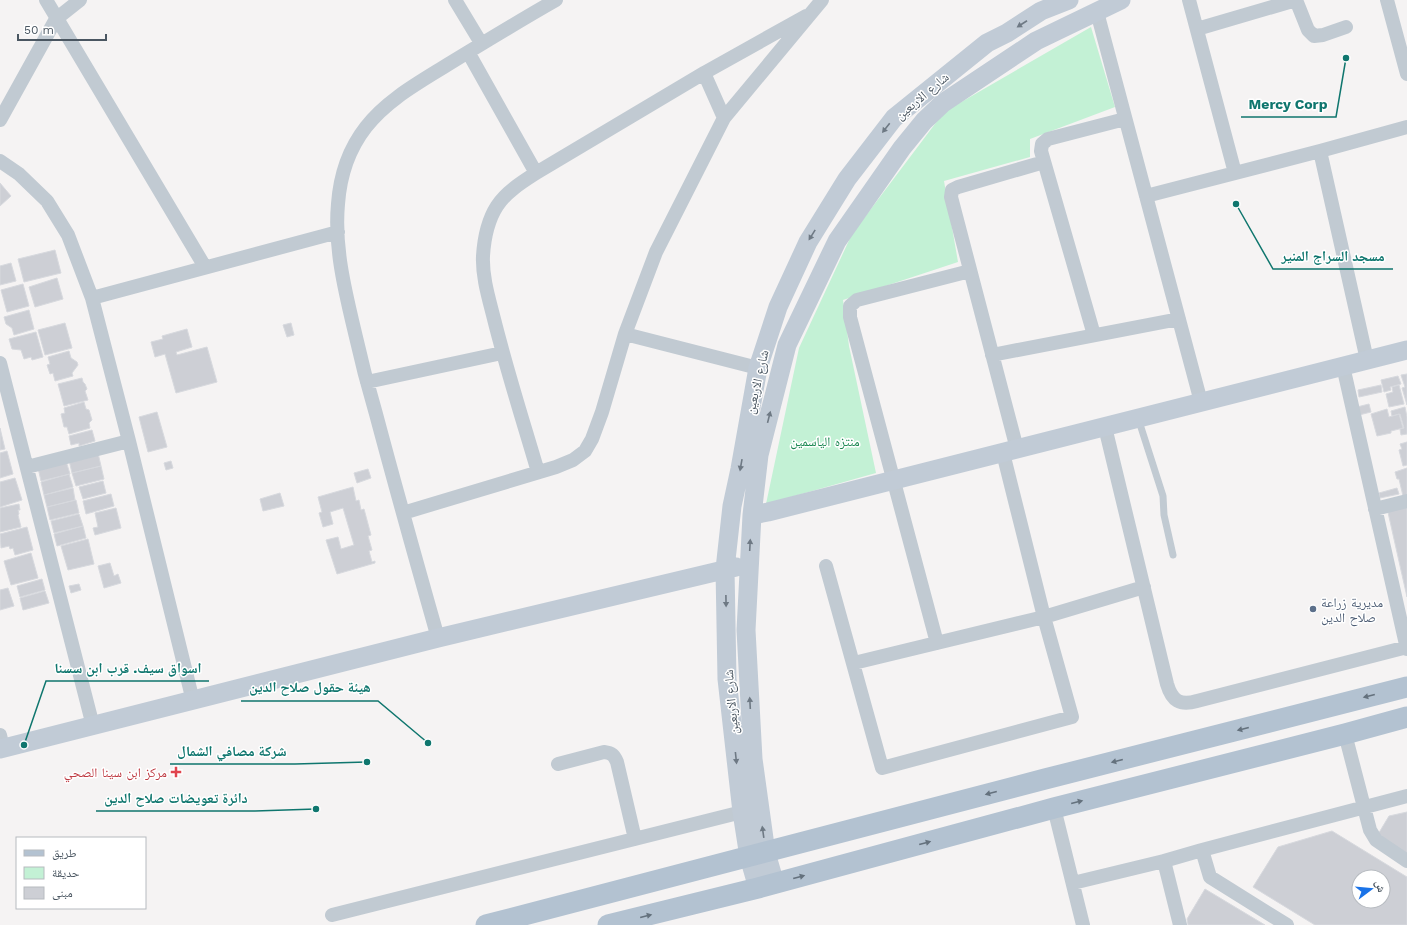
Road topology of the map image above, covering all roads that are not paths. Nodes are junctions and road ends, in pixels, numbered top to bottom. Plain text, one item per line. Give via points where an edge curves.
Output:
1 (46, 0) edge
2 (80, 0) edge
3 (455, 0) edge
4 (556, 0) edge
5 (822, 0) edge
6 (1069, 0) edge
7 (1120, 0) edge
8 (1189, 0) edge
9 (1296, 0) edge
10 (1387, 0) edge
11 (1037, 6) edge
12 (813, 12) junction
13 (1097, 12) junction
14 (56, 19) junction
15 (1346, 26) dead end
16 (1197, 29) junction
17 (482, 43) junction
18 (987, 44) junction
19 (468, 52) junction
20 (999, 65) junction
21 (704, 72) junction
22 (1407, 74) edge
23 (724, 118) junction
24 (1125, 119) junction
25 (0, 120) edge
26 (1407, 127) edge
27 (1320, 151) junction
28 (0, 161) edge
29 (1044, 162) junction
30 (536, 173) junction
31 (1235, 173) junction
32 (1146, 196) junction
33 (338, 232) junction
34 (205, 268) junction
35 (970, 271) junction
36 (92, 298) junction
37 (1178, 319) junction
38 (625, 334) junction
39 (1094, 335) junction
40 (1407, 350) edge
41 (502, 353) junction
42 (992, 355) junction
43 (1367, 360) junction
44 (0, 363) edge
45 (1343, 366) junction
46 (758, 368) junction
47 (367, 382) junction
48 (1201, 402) junction
49 (1138, 418) junction
50 (1105, 427) junction
51 (129, 441) junction
52 (1010, 451) junction
53 (26, 467) junction
54 (538, 472) junction
55 (893, 480) junction
56 (1407, 501) edge
57 (1375, 509) junction
58 (403, 513) junction
59 (752, 515) junction
60 (1173, 555) dead end
61 (749, 565) junction
62 (826, 566) dead end
63 (725, 569) junction
64 (1144, 587) junction
65 (1044, 616) junction
66 (1405, 629) edge
67 (438, 638) junction
68 (937, 643) junction
69 (1407, 648) edge
70 (854, 663) junction
71 (1407, 687) edge
72 (193, 701) junction
73 (1407, 717) edge
74 (93, 726) junction
75 (1345, 734) junction
76 (1, 744) edge
77 (558, 764) dead end
78 (1407, 796) edge
79 (1363, 807) junction
80 (1054, 808) junction
81 (742, 812) junction
82 (635, 839) junction
83 (1202, 850) junction
84 (758, 855) junction
85 (1164, 861) junction
86 (1407, 861) edge
87 (1073, 883) junction
88 (766, 886) junction
89 (332, 915) dead end
90 (486, 925) edge
91 (611, 925) edge
92 (1084, 925) edge
93 (1180, 925) edge
94 (1287, 925) edge

1 - 14 street
2 - 14 street
3 - 17 street
4 - 17 street
5 - 12 street
6 - 11 main road, شارع الاربعين
7 - 13 main road
8 - 16 street
9 - 15 street via 1308,30 1314,36
9 - 16 street
10 - 22 street
11 -> 18 main road, شارع الاربعين via 1007,33
12 - 21 street
12 - 23 street
13 - 20 main road via 1036,41
13 - 24 street
14 - 25 street
14 - 34 street
16 - 31 street
17 - 19 street
18 - 20 main road
18 -> 46 main road, شارع الاربعين via 894,118 847,178 808,242 778,307
19 - 30 street
19 - 33 street via 407,90 366,127 343,169 337,206
59 -> 20 main road via 759,455 787,345 837,241 924,121 943,103
21 - 23 street
21 - 30 street
23 - 38 street via 656,252
24 - 29 street via 1048,139 1042,144
24 - 32 street
26 - 27 street
27 - 31 street
27 - 43 street
28 - 36 street via 20,174 47,201 68,235
29 - 35 street via 952,190 951,197
29 - 39 street
30 - 41 street via 519,184 497,206 485,244 484,271
31 - 32 street
32 - 37 street
33 - 34 street
33 - 47 street via 345,294
34 - 36 street
35 - 42 street
35 - 55 street via 856,300 850,306 850,317
36 - 51 street
37 - 39 street
37 - 48 street
38 - 46 street
38 - 54 street via 596,428 584,451 573,460
39 - 42 street
40 - 43 main road
41 - 47 street
41 - 54 street
42 - 52 street
43 - 45 main road
44 - 53 street
45 - 48 main road
45 - 57 street
46 -> 63 main road, شارع الاربعين via 732,506
47 - 58 street
48 - 49 main road
49 - 50 main road
49 - 60 lane via 1163,496 1164,515
50 - 52 main road
50 - 64 street
51 - 53 street
51 - 72 street
52 - 55 main road
52 - 65 street
53 - 74 street
54 - 58 street
55 - 59 main road
55 - 68 street
56 - 57 street
57 - 66 street
58 - 67 street
61 -> 59 main road
61 - 63 main road
84 -> 61 main road via 746,630
62 - 70 street
63 - 67 main road
63 -> 81 main road, شارع الاربعين via 727,679
64 - 65 street
64 - 69 street via 1170,694 1177,701 1187,704
65 - 68 street
65 - 70 street via 1072,717 882,768
66 - 69 street
67 - 72 main road
68 - 70 street
71 -> 84 main road
72 - 74 main road
73 - 75 main road
74 - 76 main road
75 - 79 street
80 -> 75 main road
77 - 82 street via 604,752 611,753 617,762
78 - 79 street
79 - 83 street
79 - 86 street via 1376,840
80 - 87 street
88 -> 80 main road
81 - 82 street
81 - 84 main road, شارع الاربعين
82 - 89 street
83 - 85 street
83 - 94 street via 1210,877
84 - 88 main road, شارع الاربعين
84 - 90 main road
85 - 87 street
85 - 93 street
87 - 92 street
91 -> 88 main road

